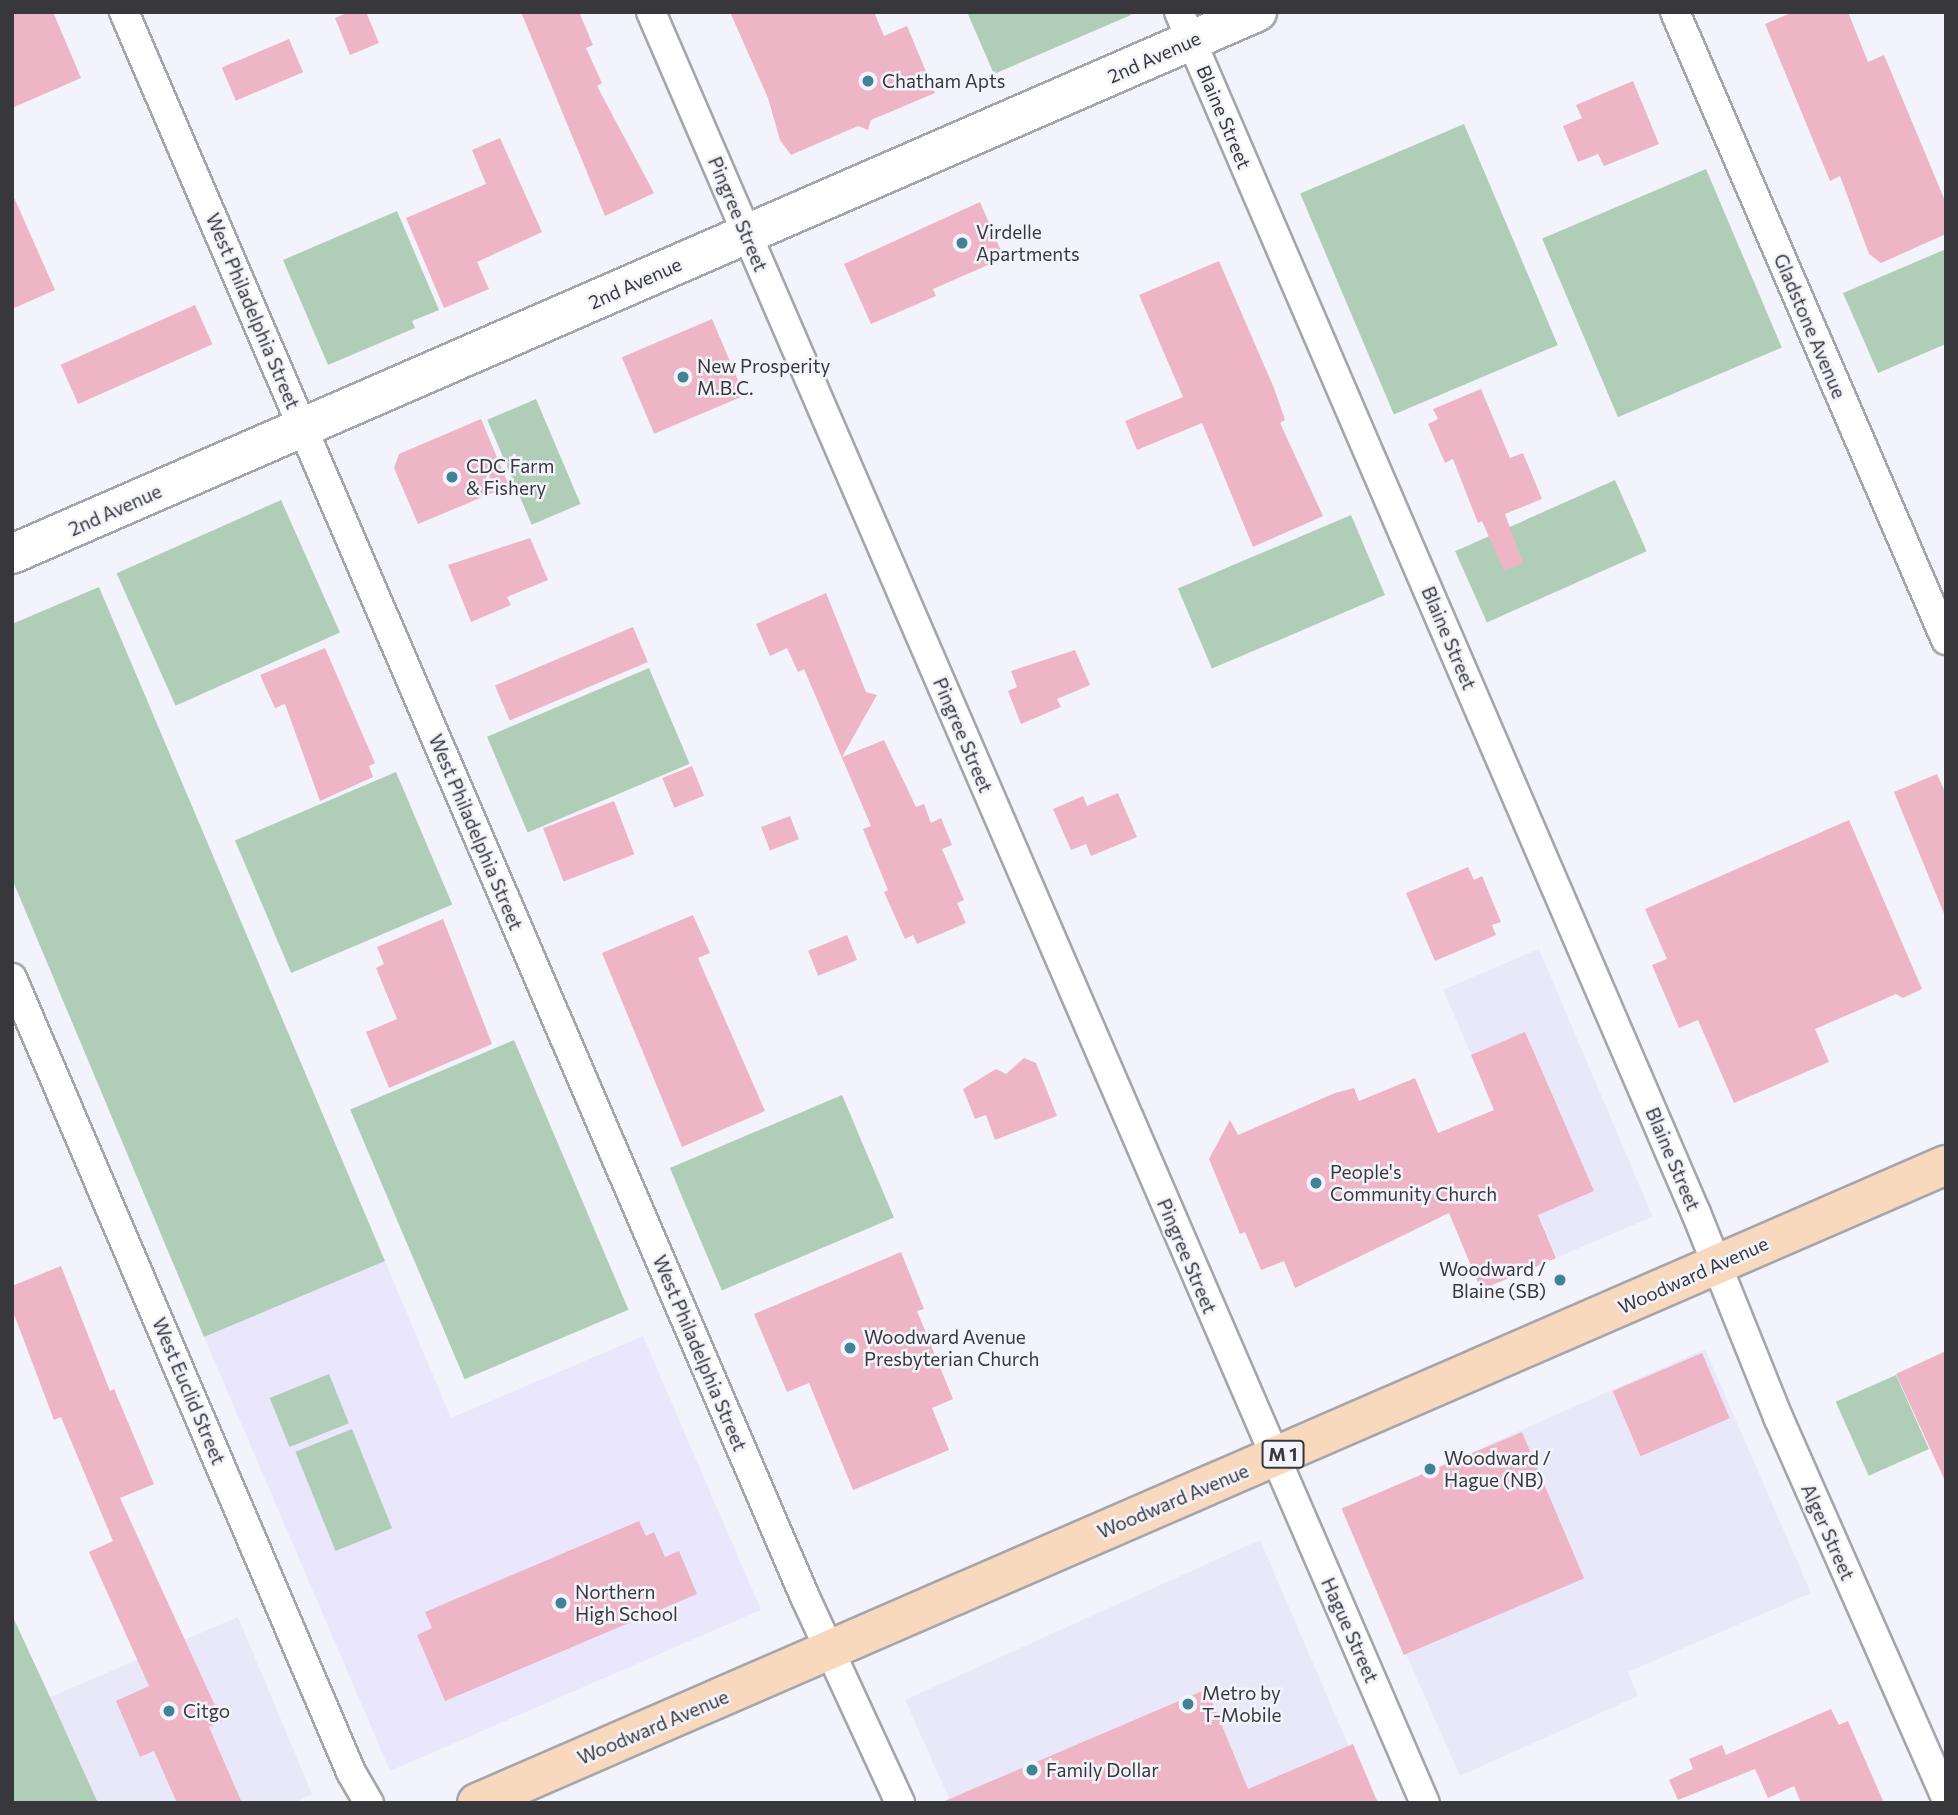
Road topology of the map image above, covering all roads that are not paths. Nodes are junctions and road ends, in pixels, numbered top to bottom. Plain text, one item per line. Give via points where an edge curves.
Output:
1 (124, 12) edge
2 (651, 12) edge
3 (1257, 12) edge
4 (1675, 12) edge
5 (1185, 27) edge
6 (747, 234) junction
7 (303, 428) junction
8 (12, 554) edge
9 (1946, 640) edge
10 (12, 978) edge
11 (1946, 1165) edge
12 (1715, 1265) junction
13 (1273, 1458) junction
14 (833, 1650) junction
15 (1946, 1798) edge
16 (369, 1803) edge
17 (477, 1803) edge
18 (900, 1803) edge
19 (1425, 1803) edge

1 - 7 street, West Philadelphia Street
2 - 6 street, Pingree Street
3 - 5 street, 2nd Avenue
4 - 9 street, Gladstone Avenue
5 - 6 street, 2nd Avenue
5 - 12 street, Blaine Street
6 - 7 street, 2nd Avenue
6 - 13 street, Pingree Street
7 - 8 street, 2nd Avenue
7 - 14 street, West Philadelphia Street via 805,1597
10 - 16 street, West Euclid Street via 351,1772
11 - 12 main road, Woodward Avenue / M 1
12 - 13 main road, Woodward Avenue / M 1
12 - 15 street, Alger Street
13 - 14 main road, Woodward Avenue / M 1
13 - 19 street, Hague Street
14 - 17 main road, Woodward Avenue / M 1
14 - 18 street, West Philadelphia Street

